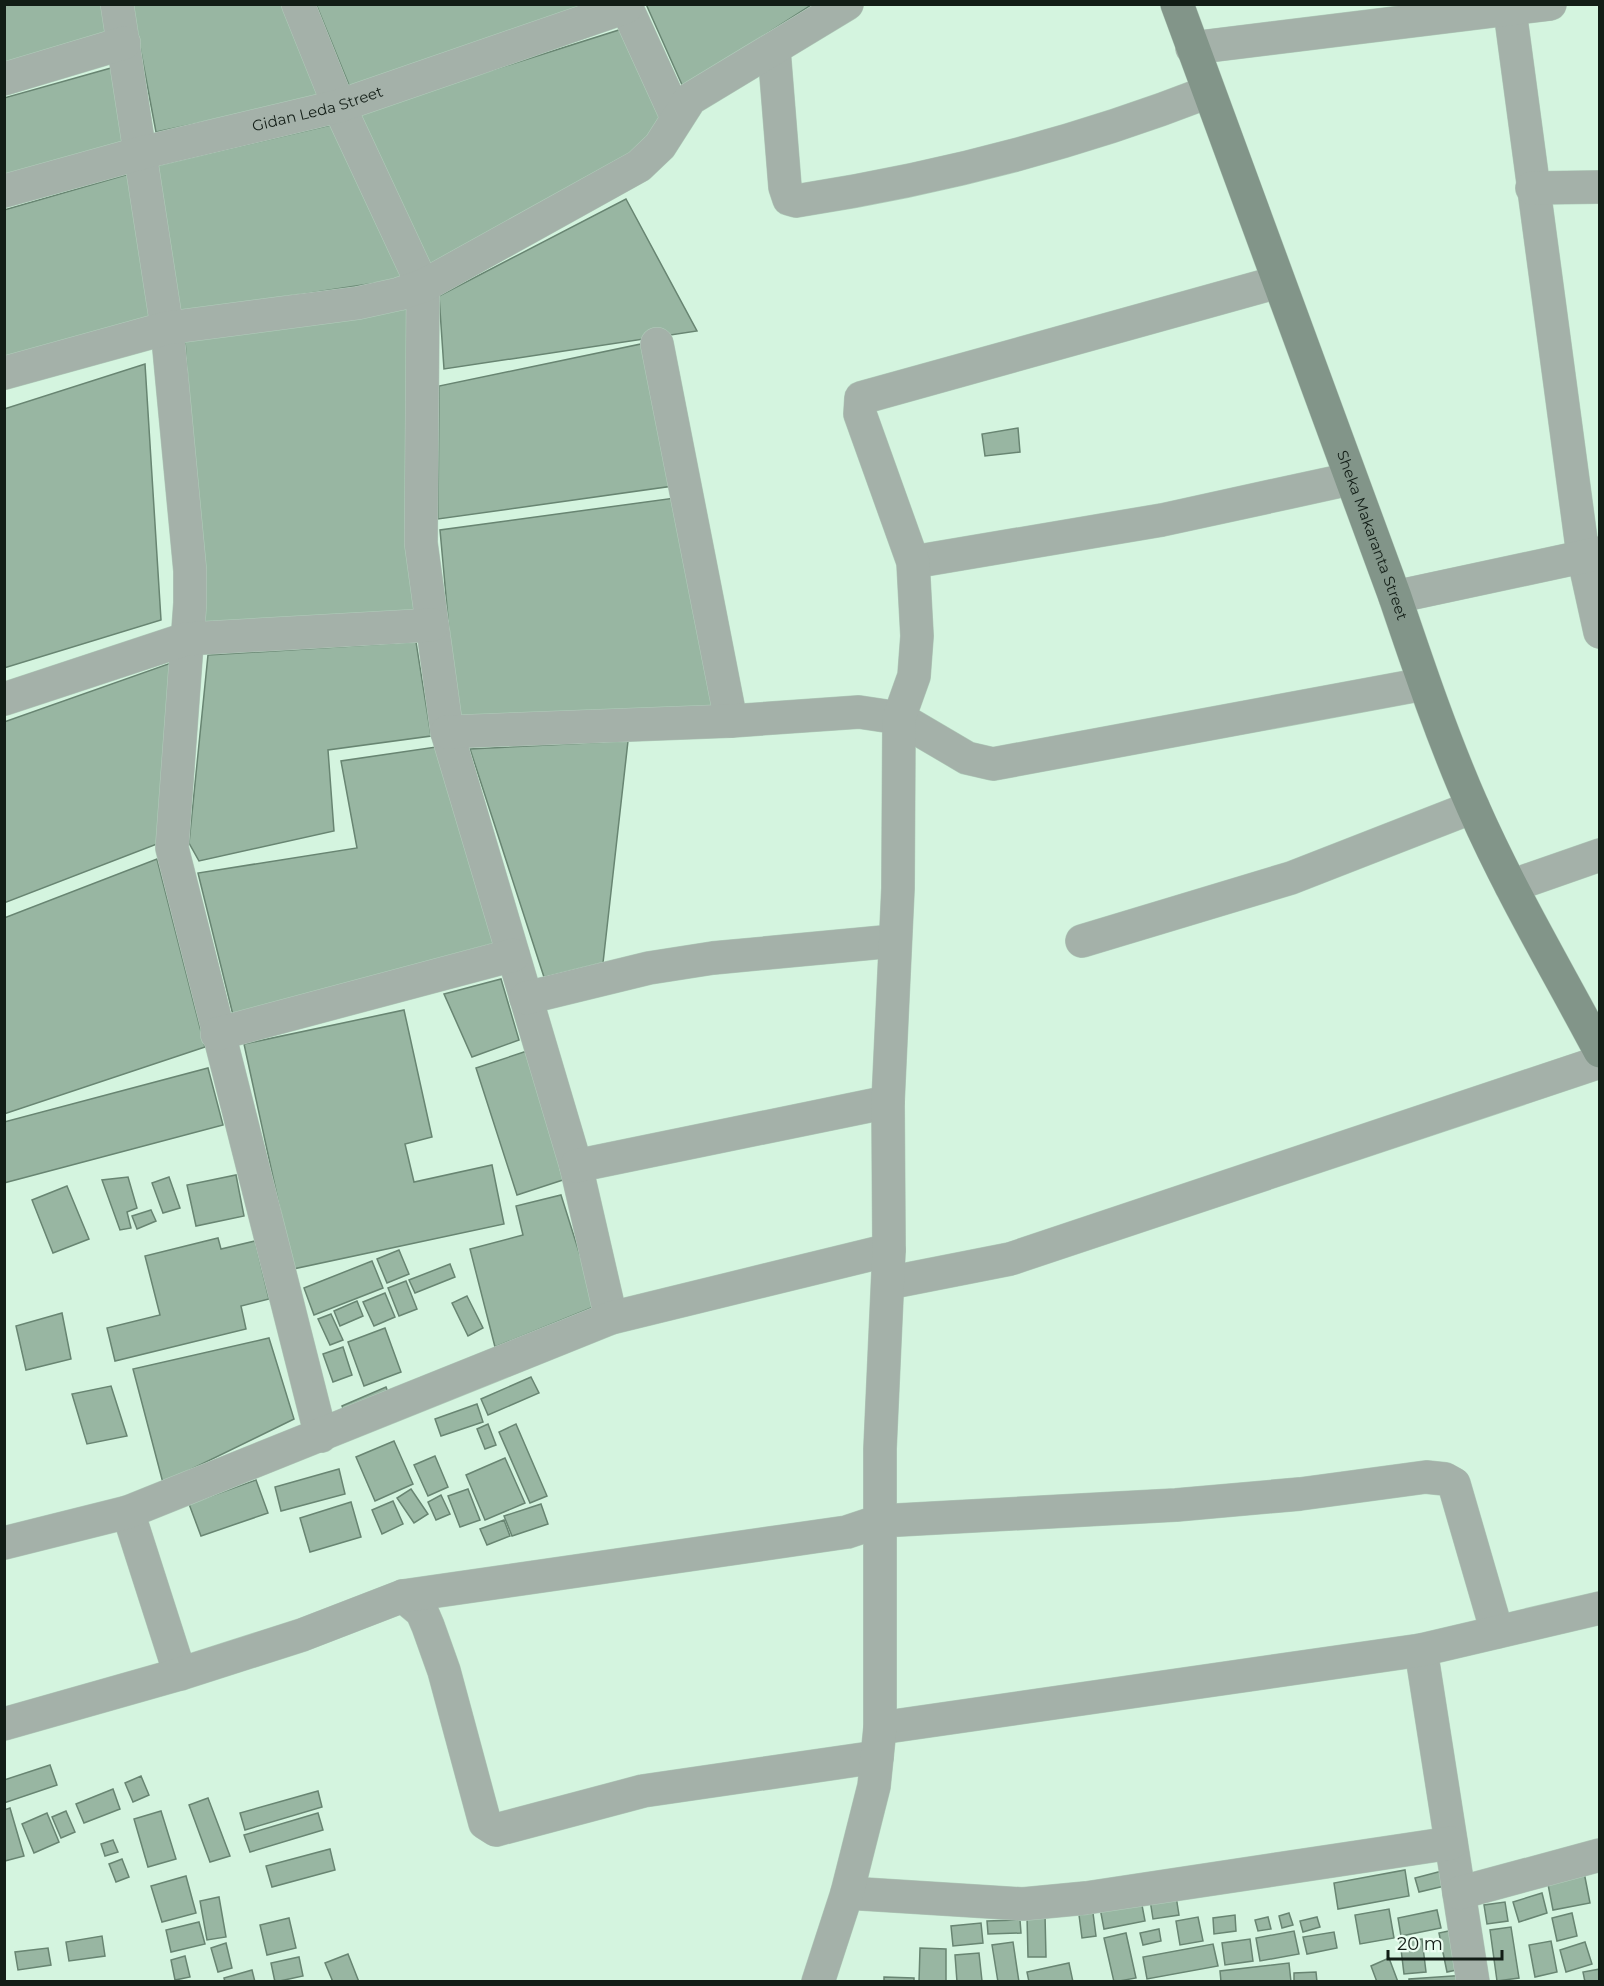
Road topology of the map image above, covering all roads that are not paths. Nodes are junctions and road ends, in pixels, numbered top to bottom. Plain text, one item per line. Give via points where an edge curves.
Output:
1 (117, 4) edge
2 (298, 4) edge
3 (1177, 4) edge
4 (1550, 4) edge
5 (842, 5) edge
6 (625, 6) edge
7 (1510, 11) junction
8 (124, 43) junction
9 (1191, 48) junction
10 (774, 50) junction
11 (4, 79) edge
12 (1208, 92) junction
13 (339, 106) junction
14 (677, 118) junction
15 (141, 153) junction
16 (1599, 187) edge
17 (1532, 188) junction
18 (4, 191) edge
19 (1278, 282) junction
20 (423, 286) junction
21 (167, 328) junction
22 (657, 344) dead end
23 (4, 373) edge
24 (1350, 479) junction
25 (1591, 554) edge
26 (913, 562) junction
27 (1395, 597) junction
28 (432, 625) junction
29 (1599, 632) edge
30 (186, 639) junction
31 (1424, 684) junction
32 (4, 699) edge
33 (899, 718) junction
34 (730, 721) junction
35 (447, 732) junction
36 (1473, 807) junction
37 (1599, 855) edge
38 (1511, 886) junction
39 (894, 941) junction
40 (1082, 941) dead end
41 (513, 955) junction
42 (526, 998) junction
43 (217, 1034) junction
44 (1599, 1051) edge
45 (1599, 1062) edge
46 (888, 1102) junction
47 (576, 1166) junction
48 (890, 1250) junction
49 (888, 1282) junction
50 (611, 1318) junction
51 (321, 1436) junction
52 (128, 1512) junction
53 (880, 1521) junction
54 (4, 1543) edge
55 (403, 1596) junction
56 (1599, 1608) edge
57 (1497, 1632) junction
58 (1421, 1650) junction
59 (180, 1674) junction
60 (4, 1724) edge
61 (878, 1742) junction
62 (1451, 1843) junction
63 (1599, 1855) edge
64 (847, 1893) junction
65 (1459, 1893) junction
66 (818, 1982) edge
67 (1473, 1982) edge

1 - 8 street
2 - 13 street
3 - 9 street, Sheka Makaranta Street
4 - 7 street
5 - 10 street
6 - 13 street, Gidan Leda Street
6 - 14 street
7 - 9 street
7 - 17 street
8 - 11 street
8 - 15 street
9 - 12 street, Sheka Makaranta Street
10 - 12 street via 785,187 789,199 796,201 887,187 1086,137
10 - 14 street via 690,99
12 - 19 street, Sheka Makaranta Street
13 - 15 street, Gidan Leda Street
13 - 20 street
14 - 20 street via 660,146 639,166
15 - 18 street, Gidan Leda Street
15 - 21 street
16 - 17 street
17 - 25 street
19 - 24 street, Sheka Makaranta Street
19 - 26 street via 861,398 860,414
20 - 21 street via 358,303
20 - 28 street via 421,532
21 - 23 street
21 - 30 street via 190,571
22 - 34 street
24 - 26 street via 1162,520
24 - 27 street, Sheka Makaranta Street
25 - 27 street
25 - 29 street
26 - 33 street via 914,676
27 - 31 street, Sheka Makaranta Street
28 - 30 street
28 - 35 street
30 - 32 street
30 - 43 street via 172,848
31 - 33 street via 993,764 968,758
31 - 36 street, Sheka Makaranta Street
33 - 34 street via 859,712
33 - 39 street
34 - 35 street
35 - 41 street
36 - 38 street, Sheka Makaranta Street
36 - 40 street via 1291,878
37 - 38 street
38 - 44 street, Sheka Makaranta Street
39 - 42 street via 713,958 649,968
39 - 46 street
41 - 42 street
41 - 43 street
42 - 47 street
43 - 51 street
45 - 49 street via 1010,1259
46 - 47 street
46 - 48 street
47 - 50 street
48 - 49 street
48 - 50 street
49 - 53 street
50 - 51 street
51 - 52 street
52 - 54 street
52 - 59 street
53 - 55 street via 847,1532
53 - 57 street via 1176,1505 1426,1477 1445,1479 1454,1484
53 - 61 street
55 - 59 street via 302,1635
55 - 61 street via 422,1612 428,1626 485,1823 490,1829 643,1791
56 - 57 street
57 - 58 street
58 - 61 street
58 - 62 street
59 - 60 street
61 - 64 street via 874,1786
62 - 64 street via 1023,1904
62 - 65 street
63 - 65 street
64 - 66 street
65 - 67 street

